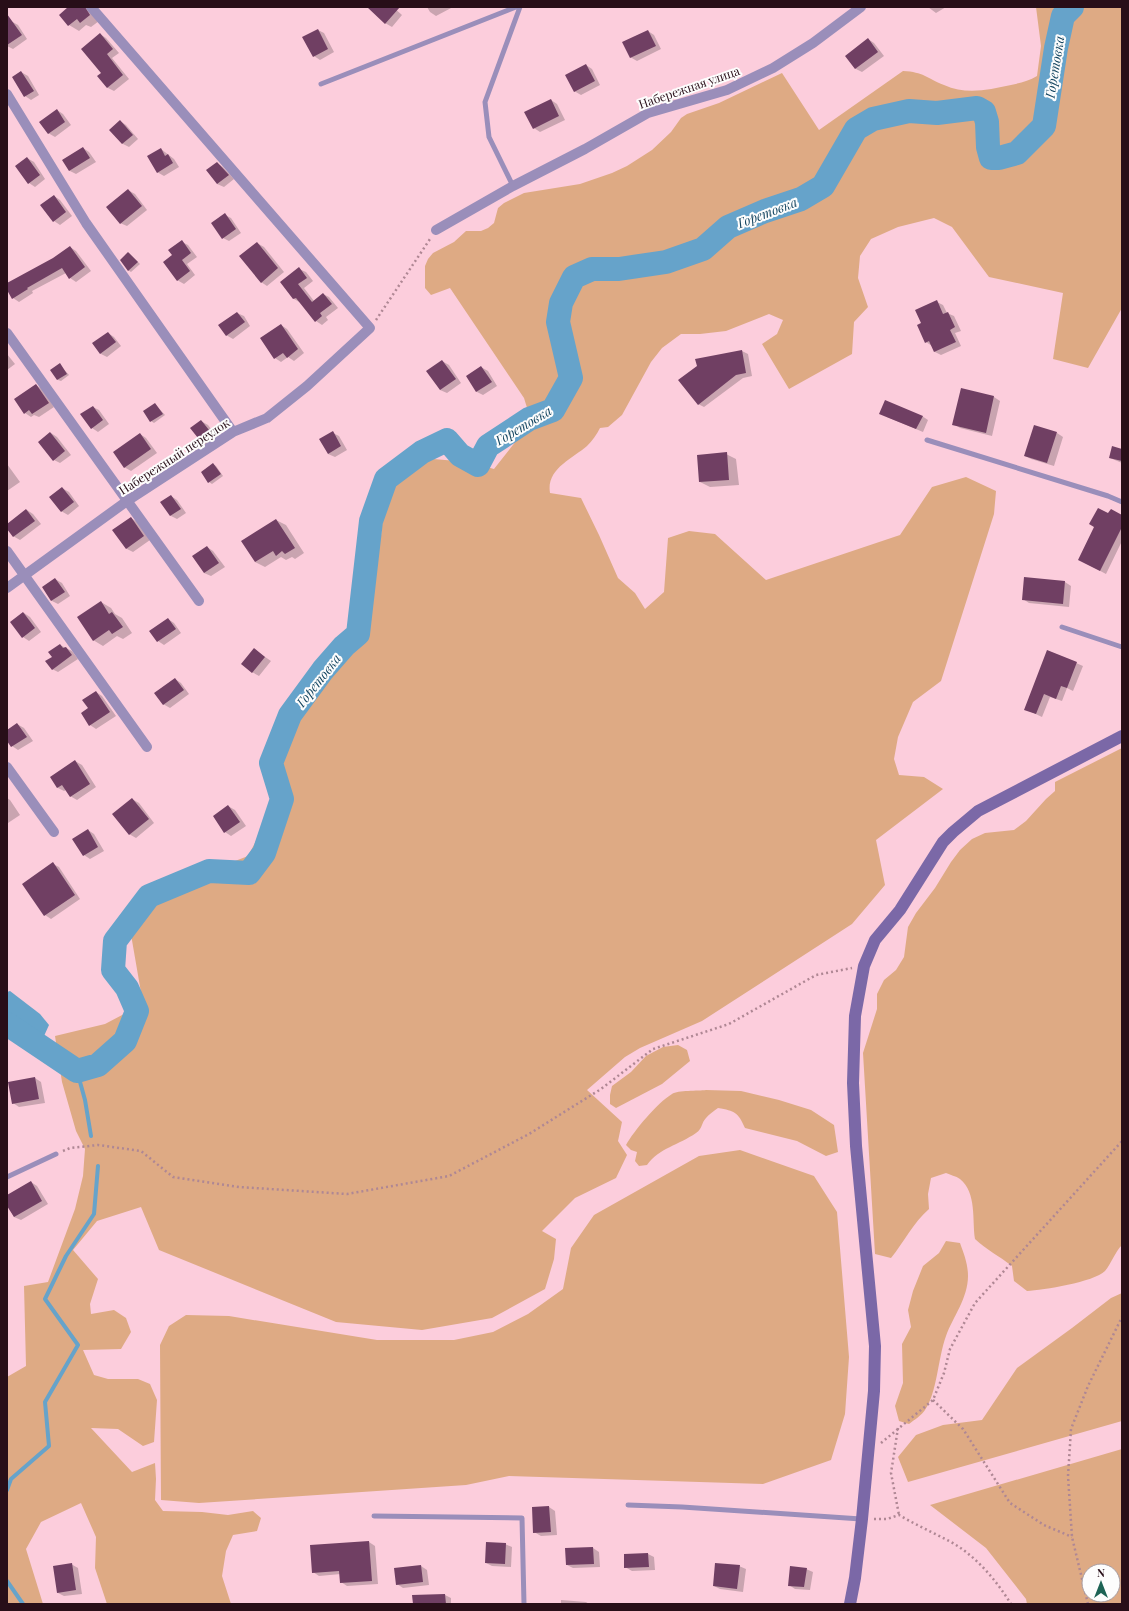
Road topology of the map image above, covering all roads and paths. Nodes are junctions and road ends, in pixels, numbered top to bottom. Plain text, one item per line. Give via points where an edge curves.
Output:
1 (91, 7) edge
2 (516, 7) edge
3 (520, 7) edge
4 (861, 7) edge
5 (321, 84) dead end
6 (7, 94) edge
7 (513, 186) junction
8 (436, 230) joint
9 (370, 328) junction
10 (7, 333) edge
11 (233, 432) junction
12 (927, 440) dead end
13 (127, 501) junction
14 (1122, 502) edge
15 (7, 551) edge
16 (24, 576) junction
17 (7, 588) edge
18 (199, 601) dead end
19 (1062, 627) dead end
20 (1122, 647) edge
21 (1122, 736) edge
22 (147, 747) dead end
23 (7, 767) edge
24 (54, 832) dead end
25 (864, 966) junction
26 (1122, 1141) edge
27 (56, 1154) joint
28 (7, 1177) edge
29 (1122, 1317) edge
30 (933, 1400) junction
31 (898, 1428) junction
32 (867, 1458) junction
33 (628, 1506) dead end
34 (899, 1515) junction
35 (374, 1516) dead end
36 (862, 1519) junction
37 (1072, 1537) junction
38 (524, 1604) edge
39 (850, 1604) edge
40 (1011, 1604) edge
41 (1088, 1604) edge

1 - 9 street
2 - 5 lane
3 - 7 lane via 485,102 489,137
4 - 7 street, Набережная улица via 774,68 727,90 648,113
6 - 11 street via 86,223
7 - 8 street, Набережная улица
8 - 9 path
9 - 11 street, Набережный переулок via 307,386 267,418
10 - 13 street
11 - 13 street, Набережный переулок
12 - 14 lane
13 - 16 street, Набережный переулок
13 - 18 street
15 - 16 street
16 - 17 street, Набережный переулок
16 - 22 street
19 - 20 lane
21 - 25 street via 978,811 953,832 943,842 900,910 875,940
23 - 24 street
25 - 27 path via 816,975 729,1024 653,1049 601,1089 529,1134 449,1176 347,1194 238,1187 174,1177 141,1151 98,1144 70,1148
25 - 32 street via 855,1016 854,1083 856,1146 875,1346 874,1391
26 - 30 path via 975,1303 950,1349
27 - 28 lane
29 - 37 path via 1088,1386 1071,1429 1068,1476
30 - 31 path
30 - 37 path via 963,1429 1010,1503 1044,1524
31 - 32 path
31 - 34 path via 892,1473
32 - 36 street
33 - 36 lane
34 - 36 path via 887,1519
34 - 40 path via 969,1555 984,1568
35 - 38 lane via 522,1518
36 - 39 street
37 - 41 path

